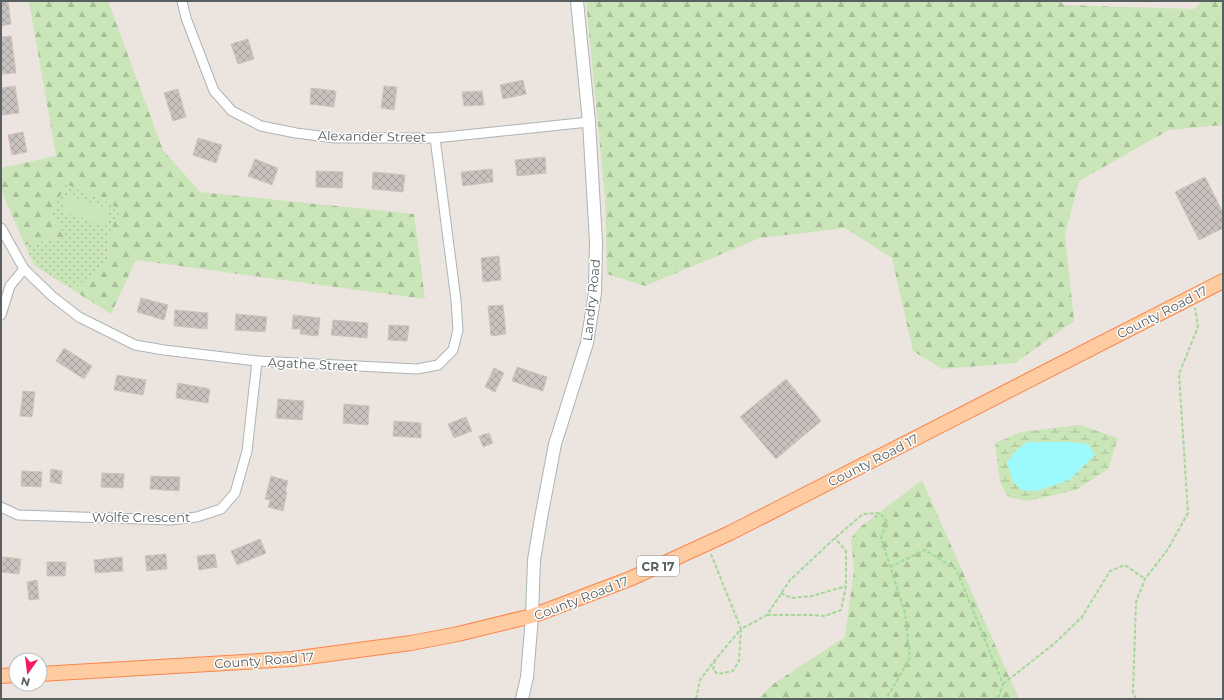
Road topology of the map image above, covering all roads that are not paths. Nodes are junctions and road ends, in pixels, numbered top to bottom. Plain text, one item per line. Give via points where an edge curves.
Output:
1 (182, 1) edge
2 (577, 1) edge
3 (589, 122) junction
4 (435, 138) junction
5 (1, 228) edge
6 (24, 269) junction
7 (1223, 281) edge
8 (1, 315) edge
9 (257, 361) junction
10 (1, 507) edge
11 (532, 616) junction
12 (48, 674) edge
13 (522, 699) edge

1 - 4 street, Alexander Street via 214,91 232,111 261,126 296,133 335,138
2 - 3 main road, Landry Road
3 - 4 street, Alexander Street
3 - 11 main road, Landry Road via 596,242 594,293 587,342 555,444 534,560
4 - 9 street, Agathe Street via 456,300 458,330 452,350 438,365 417,369
5 - 6 street, Agathe Street
6 - 8 street via 10,286
6 - 9 street, Agathe Street via 52,296 80,317 135,345
7 - 11 main road, County Road 17 / CR 17 via 707,544 632,578
9 - 10 street, Wolfe Crescent via 247,451 235,493 220,509 197,517 170,520 18,515
11 - 12 main road, County Road 17 / CR 17 via 412,643 292,659
11 - 13 main road, Landry Road via 527,677

